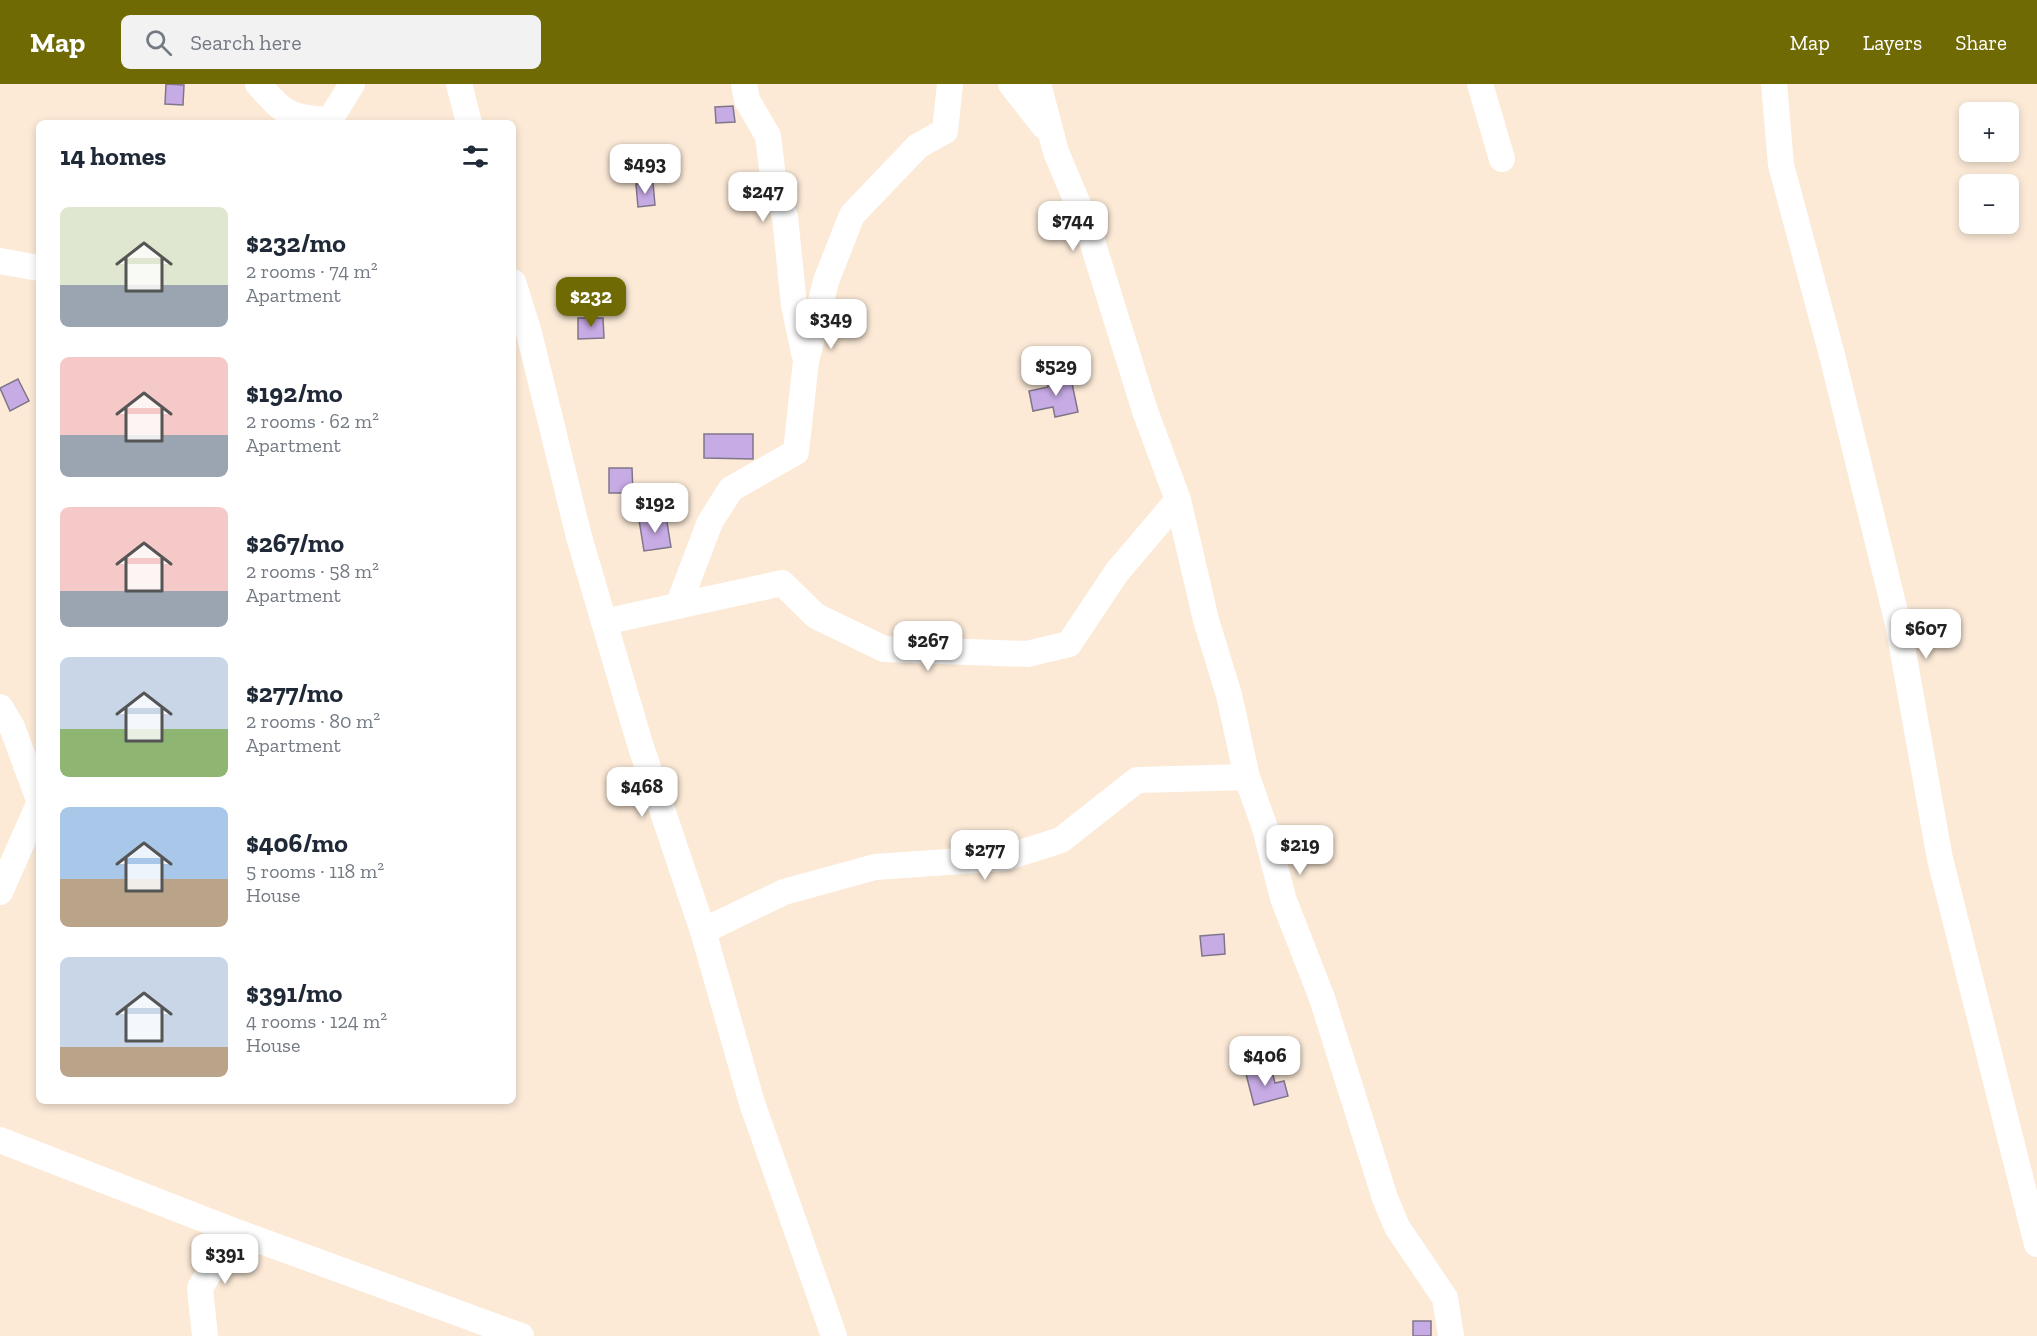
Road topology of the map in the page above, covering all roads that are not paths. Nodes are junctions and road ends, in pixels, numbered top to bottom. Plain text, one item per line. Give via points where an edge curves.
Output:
1 (258, 84) edge
2 (352, 84) edge
3 (459, 84) edge
4 (744, 84) edge
5 (950, 84) edge
6 (1011, 84) edge
7 (1038, 84) edge
8 (1480, 84) edge
9 (1774, 84) edge
10 (318, 120) edge
11 (330, 120) edge
12 (468, 120) edge
13 (1051, 133) junction
14 (1502, 159) dead end
15 (0, 261) edge
16 (36, 267) edge
17 (516, 292) edge
18 (806, 361) junction
19 (1178, 500) junction
20 (678, 606) junction
21 (604, 622) junction
22 (0, 707) edge
23 (1247, 777) junction
24 (36, 794) edge
25 (36, 809) edge
26 (0, 892) edge
27 (703, 931) junction
28 (0, 1140) edge
29 (234, 1231) junction
30 (2037, 1244) edge
31 (205, 1336) edge
32 (520, 1336) edge
33 (834, 1336) edge
34 (1451, 1336) edge

1 - 10 street via 286,114
2 - 11 street
3 - 12 street
4 - 18 street via 747,100 768,136 774,185 785,217 794,305
5 - 18 street via 945,131 918,146 852,215 826,281
6 - 13 street
7 - 13 street
8 - 14 street
9 - 30 street via 1781,165 1898,624 1940,859
13 - 19 street via 1068,185 1088,228 1144,411
15 - 16 street
17 - 21 street
18 - 20 street via 796,452 731,489 710,522
19 - 20 street via 1117,573 1069,644 1027,654 884,649 816,616 782,583
19 - 23 street
20 - 21 street
21 - 27 street
22 - 24 street via 12,727
23 - 27 street via 1137,780 1061,840 1005,858 875,867 784,892
23 - 34 street via 1283,898 1322,998 1386,1198 1397,1227 1446,1298
25 - 26 street
27 - 33 street via 752,1103
28 - 29 street
29 - 31 street via 200,1288
29 - 32 street

